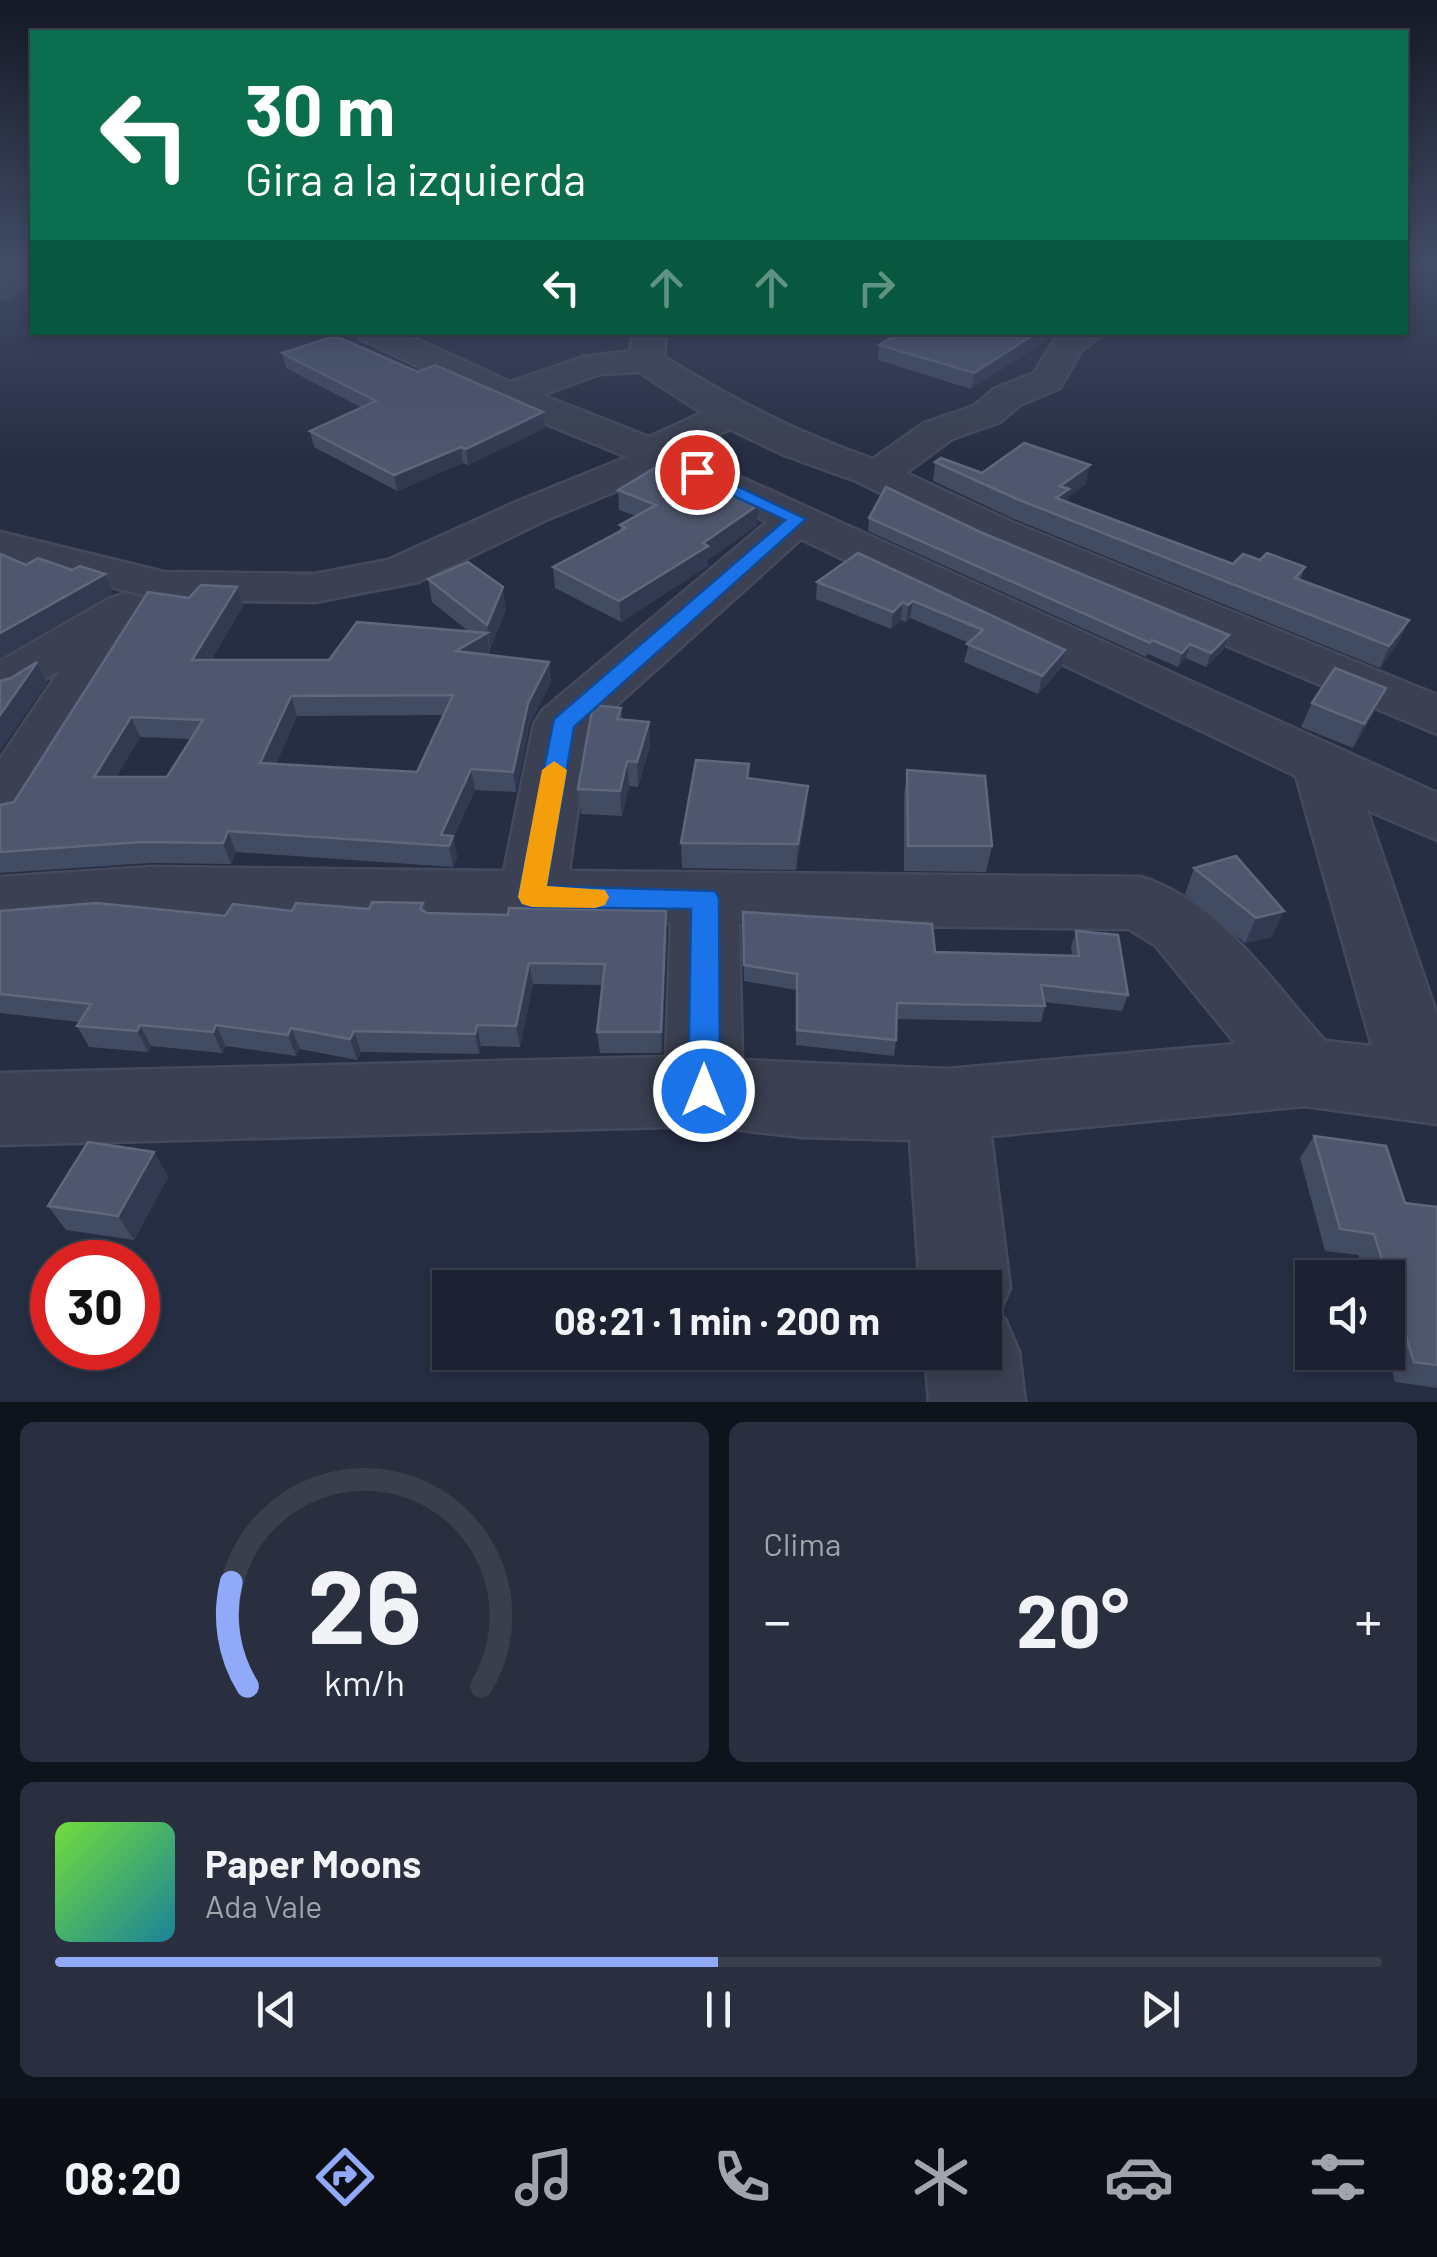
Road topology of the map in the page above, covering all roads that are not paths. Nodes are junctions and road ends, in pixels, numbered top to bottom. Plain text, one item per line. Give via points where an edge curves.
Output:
1 (380, 335) edge
2 (1064, 338) edge
3 (648, 346) edge
4 (508, 395) junction
5 (730, 414) junction
6 (657, 454) junction
7 (871, 472) junction
8 (797, 519) junction
9 (0, 546) edge
10 (145, 597) junction
11 (0, 684) edge
12 (1437, 686) edge
13 (1381, 693) junction
14 (1437, 716) edge
15 (1322, 764) junction
16 (0, 806) edge
17 (1437, 818) edge
18 (532, 897) junction
19 (705, 898) junction
20 (0, 903) edge
21 (1305, 1072) junction
22 (1430, 1089) edge
23 (704, 1091) junction
24 (946, 1105) junction
25 (0, 1109) edge
26 (963, 1270) edge

1 - 4 street
2 - 7 street via 1047,380 987,414 938,431
3 - 4 street
3 - 5 street
4 - 6 street
5 - 6 street
5 - 7 street
6 - 8 street
6 - 10 street via 401,572 315,588
7 - 13 street via 996,532
8 - 15 street
8 - 18 street via 562,724
9 - 10 street
10 - 11 street
10 - 16 street
12 - 13 street
13 - 14 street
15 - 17 street
15 - 22 street
18 - 19 street
18 - 20 street via 151,892
19 - 21 street via 1140,904 1179,926
19 - 23 street
21 - 22 street
21 - 24 street
23 - 24 street via 802,1102
23 - 25 street
24 - 26 street

